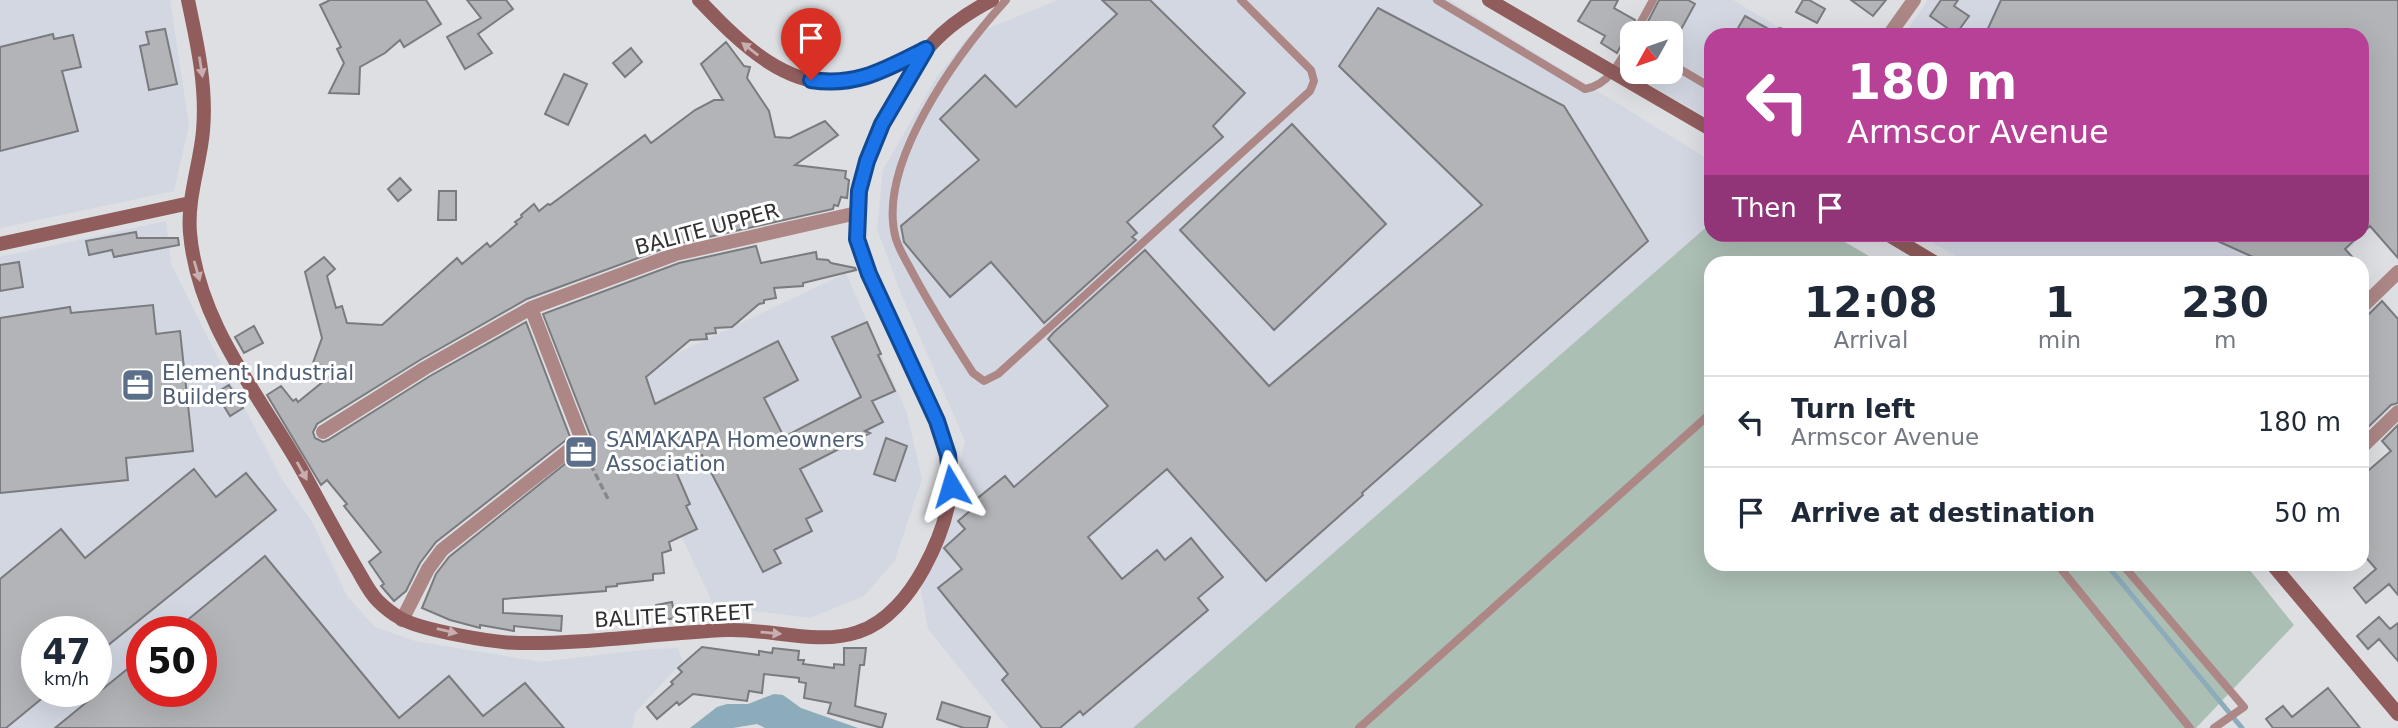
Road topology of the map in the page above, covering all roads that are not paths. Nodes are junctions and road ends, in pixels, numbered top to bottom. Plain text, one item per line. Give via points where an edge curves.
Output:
1 (188, 0) edge
2 (699, 0) edge
3 (992, 0) edge
4 (1006, 0) edge
5 (1241, 0) edge
6 (1437, 0) edge
7 (1489, 0) edge
8 (1653, 0) edge
9 (1914, 0) edge
10 (1642, 21) edge
11 (1894, 28) edge
12 (926, 49) junction
13 (1620, 60) edge
14 (1613, 72) junction
15 (1684, 72) edge
16 (1704, 83) edge
17 (1704, 125) edge
18 (190, 203) junction
19 (857, 213) junction
20 (1901, 242) edge
21 (0, 244) edge
22 (1924, 256) edge
23 (2398, 272) edge
24 (2369, 300) edge
25 (531, 308) junction
26 (2398, 412) edge
27 (1704, 419) edge
28 (323, 432) dead end
29 (2369, 440) edge
30 (2062, 571) edge
31 (2128, 571) edge
32 (2278, 571) edge
33 (402, 620) junction
34 (2395, 704) edge
35 (2218, 726) edge
36 (1359, 728) edge
37 (2190, 728) edge

1 -> 18 main road, BALITE STREET via 205,100
12 -> 2 main road via 854,80 811,80 751,52
3 - 12 main road via 962,17
4 - 5 lane via 979,30 919,119 906,150 891,214 896,241 919,285 973,373 984,381 1006,367 1310,91 1311,70
6 - 14 lane via 1585,89
7 - 14 main road
8 - 10 lane
9 - 11 street
12 - 19 main road, BALITE STREET via 882,124 864,171
13 - 14 lane
14 - 17 main road
15 - 16 lane
18 - 21 main road
18 -> 33 main road, BALITE STREET via 194,260 228,349 376,599
19 - 25 street, BALITE UPPER via 677,254
33 -> 19 main road, BALITE STREET via 508,643 558,644 732,630 845,636 865,631 894,609 931,556 951,486 950,465 937,421 869,274 857,239
20 - 22 main road
23 - 24 street
25 - 28 street, BALITE UPPER
25 - 33 street via 582,440 442,550
26 - 29 street
27 - 36 lane
30 - 37 lane
31 - 35 lane via 2244,707
32 - 34 main road

